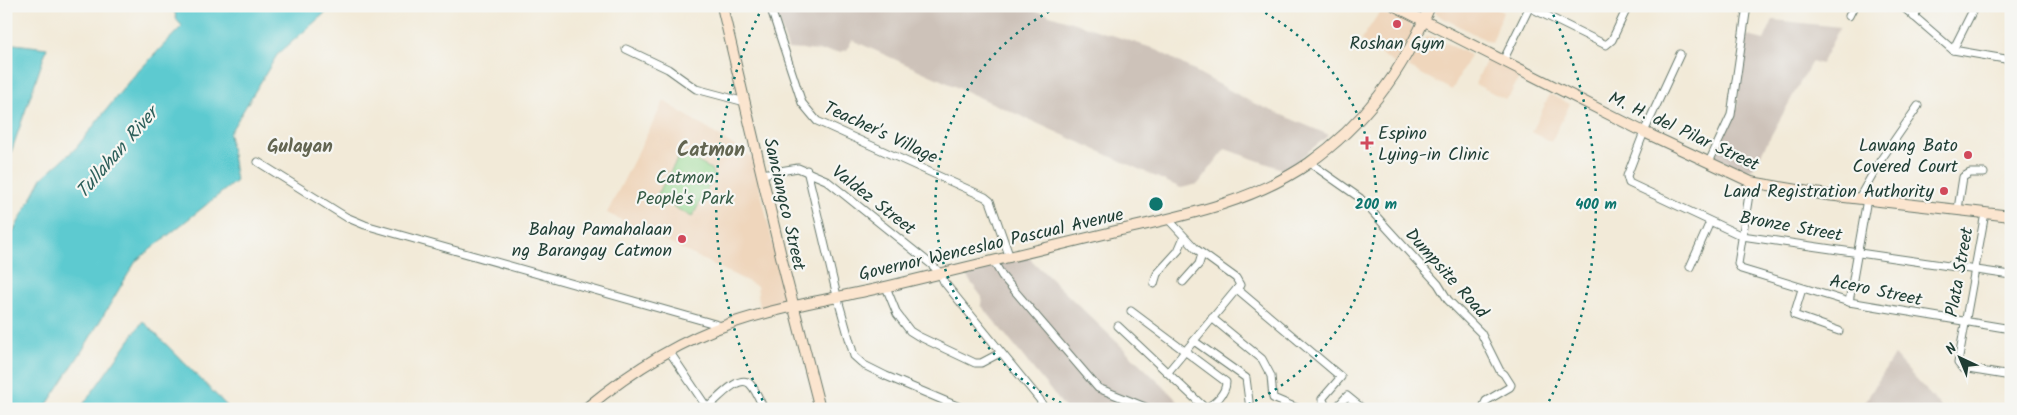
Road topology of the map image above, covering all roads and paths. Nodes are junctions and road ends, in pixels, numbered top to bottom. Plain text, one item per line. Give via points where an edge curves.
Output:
1 (722, 6) edge
2 (770, 6) edge
3 (1394, 6) edge
4 (1430, 6) edge
5 (1628, 6) edge
6 (1746, 6) edge
7 (1854, 6) edge
8 (1902, 6) edge
9 (1919, 6) edge
10 (1975, 6) edge
11 (1529, 7) edge
12 (1849, 16) dead end
13 (1914, 17) junction
14 (1424, 22) junction
15 (626, 49) dead end
16 (1953, 50) junction
17 (1680, 54) dead end
18 (2011, 60) edge
19 (1503, 61) junction
20 (744, 102) junction
21 (1918, 106) dead end
22 (1644, 132) junction
23 (258, 162) dead end
24 (1709, 162) junction
25 (1310, 163) junction
26 (807, 170) junction
27 (1984, 173) dead end
28 (762, 174) junction
29 (1752, 182) junction
30 (1863, 198) junction
31 (1958, 209) junction
32 (1985, 213) junction
33 (2011, 216) edge
34 (1168, 219) junction
35 (1710, 222) junction
36 (1742, 236) junction
37 (1184, 237) junction
38 (1858, 253) junction
39 (1202, 254) junction
40 (1010, 258) junction
41 (994, 262) junction
42 (1690, 267) dead end
43 (1975, 270) junction
44 (940, 273) junction
45 (2011, 275) edge
46 (1183, 282) dead end
47 (1154, 284) dead end
48 (886, 287) junction
49 (1802, 288) junction
50 (1237, 289) junction
51 (837, 296) junction
52 (1849, 302) junction
53 (793, 307) junction
54 (1131, 311) dead end
55 (1212, 318) junction
56 (1965, 322) junction
57 (722, 326) junction
58 (1118, 326) dead end
59 (2011, 329) edge
60 (1839, 331) dead end
61 (1194, 341) junction
62 (669, 351) junction
63 (1000, 353) junction
64 (1185, 353) junction
65 (1168, 372) junction
66 (2011, 376) edge
67 (708, 408) edge
68 (585, 409) edge
69 (764, 409) edge
70 (820, 409) edge
71 (964, 409) edge
72 (1044, 409) edge
73 (1150, 409) edge
74 (1250, 409) edge
75 (1299, 409) edge
76 (1315, 409) edge
77 (1319, 409) edge
78 (1335, 409) edge
79 (1363, 409) edge
80 (1484, 409) edge

1 - 20 main road, Sanciangco Street
2 - 40 street, Teacher's Village via 808,113 817,121 985,197 993,207
3 - 14 main road, M. H. del Pilar Street
4 - 14 main road, Governor Wenceslao Pascual Avenue
5 - 11 street via 1612,40 1606,44
6 - 24 street via 1731,115
7 - 12 street
8 - 13 street
9 - 13 street
10 - 16 street
11 - 19 street
13 - 16 street
14 - 19 main road, M. H. del Pilar Street
14 - 25 main road, Governor Wenceslao Pascual Avenue via 1406,59 1372,105
15 - 20 street via 668,68 696,89
16 - 18 street
17 - 22 street, Bronze Street
19 - 22 main road, M. H. del Pilar Street
20 - 28 main road, Sanciangco Street
21 - 30 street via 1880,161
22 - 24 main road, M. H. del Pilar Street
22 - 35 street, Bronze Street via 1627,176 1629,183
23 - 57 street via 365,225
24 - 29 main road, M. H. del Pilar Street
25 - 34 main road, Governor Wenceslao Pascual Avenue via 1242,199
25 - 80 street, Dumpsite Road via 1360,198 1480,332 1500,372 1511,386 1486,401
26 - 28 street, Valdez Street via 798,168
26 - 44 street, Valdez Street via 826,180
26 - 51 street
27 - 31 street via 1970,173 1963,177
28 - 53 main road, Sanciangco Street
29 - 30 main road, M. H. del Pilar Street
29 - 36 street
30 - 31 main road, M. H. del Pilar Street
30 - 38 street
31 - 32 main road, M. H. del Pilar Street
32 - 33 main road, M. H. del Pilar Street
32 - 43 street, Plata Street
34 - 37 street
34 - 40 main road, Governor Wenceslao Pascual Avenue
35 - 36 street, Bronze Street
35 - 42 street
36 - 38 street, Bronze Street
36 - 49 street, Acero Street via 1738,267
37 - 39 street
37 - 47 street via 1178,251 1156,274
38 - 43 street, Bronze Street
38 - 52 street
39 - 46 street via 1199,264
39 - 50 street via 1236,278 1240,285
40 - 41 main road, Governor Wenceslao Pascual Avenue
41 - 44 main road, Governor Wenceslao Pascual Avenue
41 - 73 street via 1002,276 1098,388
43 - 45 street, Bronze Street
43 - 56 street, Plata Street
44 - 48 main road, Governor Wenceslao Pascual Avenue
44 - 63 street, Valdez Street
48 - 51 main road, Governor Wenceslao Pascual Avenue
48 - 63 street via 902,322 918,336 974,363 981,363
49 - 52 street, Acero Street
49 - 60 street via 1794,315
50 - 55 street
50 - 77 street via 1341,378 1322,399 1324,402
51 - 53 main road, Governor Wenceslao Pascual Avenue
51 - 71 street via 851,349 858,360 894,380
52 - 56 street, Acero Street
53 - 57 main road, Governor Wenceslao Pascual Avenue
53 - 70 main road, Sanciangco Street
54 - 64 street
55 - 61 street
55 - 75 street via 1262,358 1271,376 1273,398
56 - 59 street, Acero Street
56 - 66 street, Plata Street via 1959,366
57 - 62 main road, Governor Wenceslao Pascual Avenue
58 - 65 street
61 - 64 street
61 - 74 street via 1246,378
62 - 67 street
62 - 68 main road, Governor Wenceslao Pascual Avenue via 628,375
63 - 72 street, Valdez Street
64 - 65 street
64 - 65 street via 1226,382 1220,397 1204,408
67 - 69 street via 732,386 745,380
76 - 77 street
78 - 79 street via 1347,396

